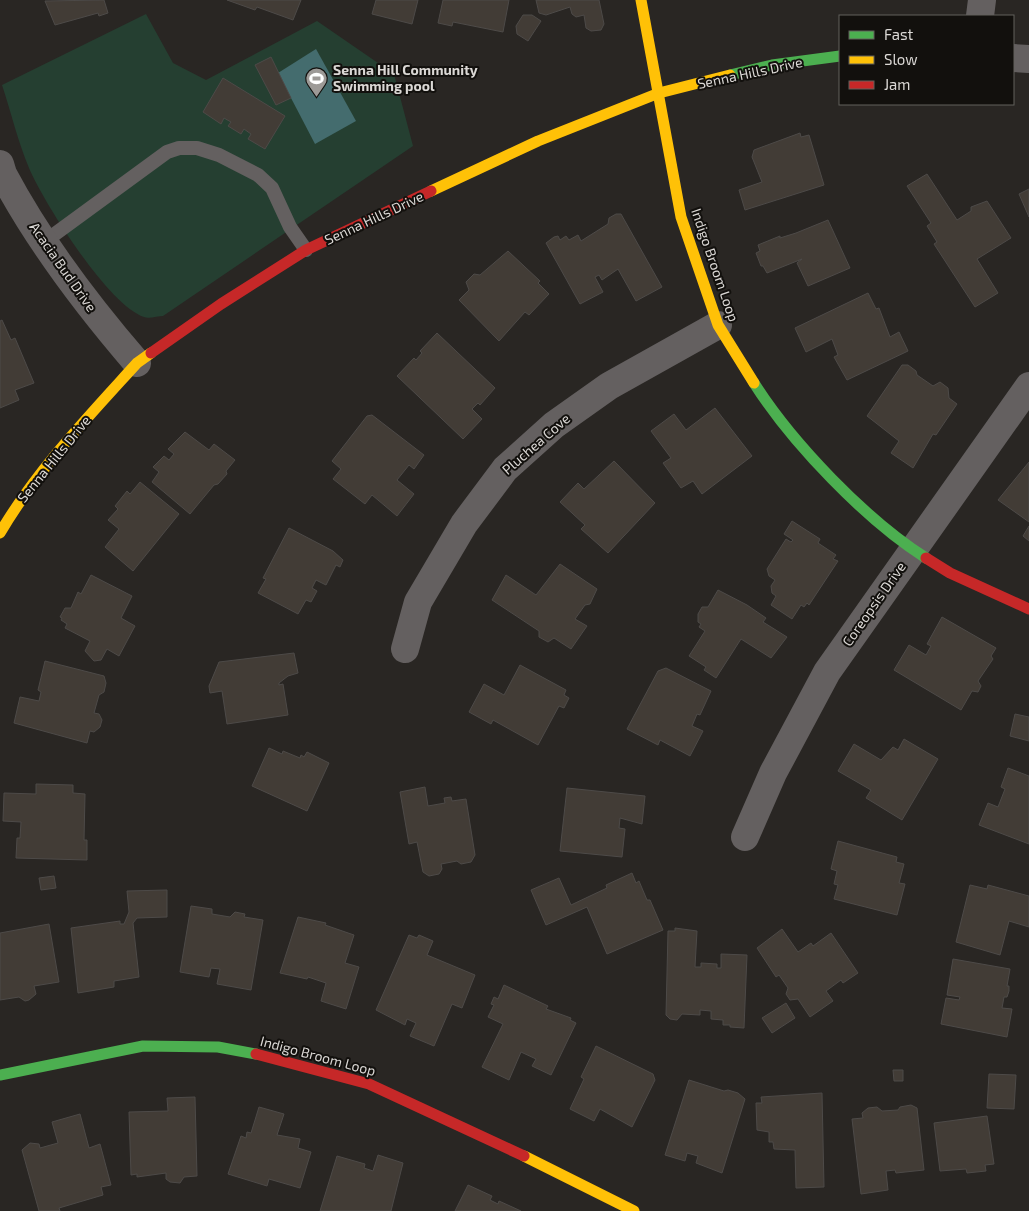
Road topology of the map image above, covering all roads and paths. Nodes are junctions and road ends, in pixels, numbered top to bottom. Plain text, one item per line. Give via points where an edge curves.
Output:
1 (641, 0) edge
2 (982, 0) edge
3 (980, 15) edge
4 (839, 56) edge
5 (1014, 58) edge
6 (1029, 59) edge
7 (659, 93) junction
8 (0, 164) edge
9 (44, 242) junction
10 (306, 250) junction
11 (718, 325) junction
12 (136, 363) junction
13 (1029, 386) edge
14 (0, 534) edge
15 (912, 549) junction
16 (1029, 609) edge
17 (405, 649) dead end
18 (745, 837) dead end
19 (0, 1075) edge
20 (634, 1211) edge

1 - 7 street, Indigo Broom Loop
2 - 3 street
4 - 7 street, Senna Hills Drive via 772,65
5 - 6 street
7 - 10 street, Senna Hills Drive via 538,141
7 - 11 street, Indigo Broom Loop via 681,217
8 - 9 street, Acacia Bud Drive via 18,203
9 - 10 lane via 167,152 197,148 219,155 258,175 272,188 290,228
9 - 12 street, Acacia Bud Drive via 99,319
10 - 12 street, Senna Hills Drive via 220,304
11 - 15 street, Indigo Broom Loop via 758,389 798,442 851,497
11 - 17 street, Pluchea Cove via 609,386 554,425 505,468 464,524 418,602
12 - 14 street, Senna Hills Drive via 56,453 10,514
13 - 15 street, Coreopsis Drive
15 - 16 street, Indigo Broom Loop via 950,573
15 - 18 street, Coreopsis Drive via 828,672 773,773
19 - 20 street, Indigo Broom Loop via 142,1046 218,1047 274,1058 369,1084 505,1146

